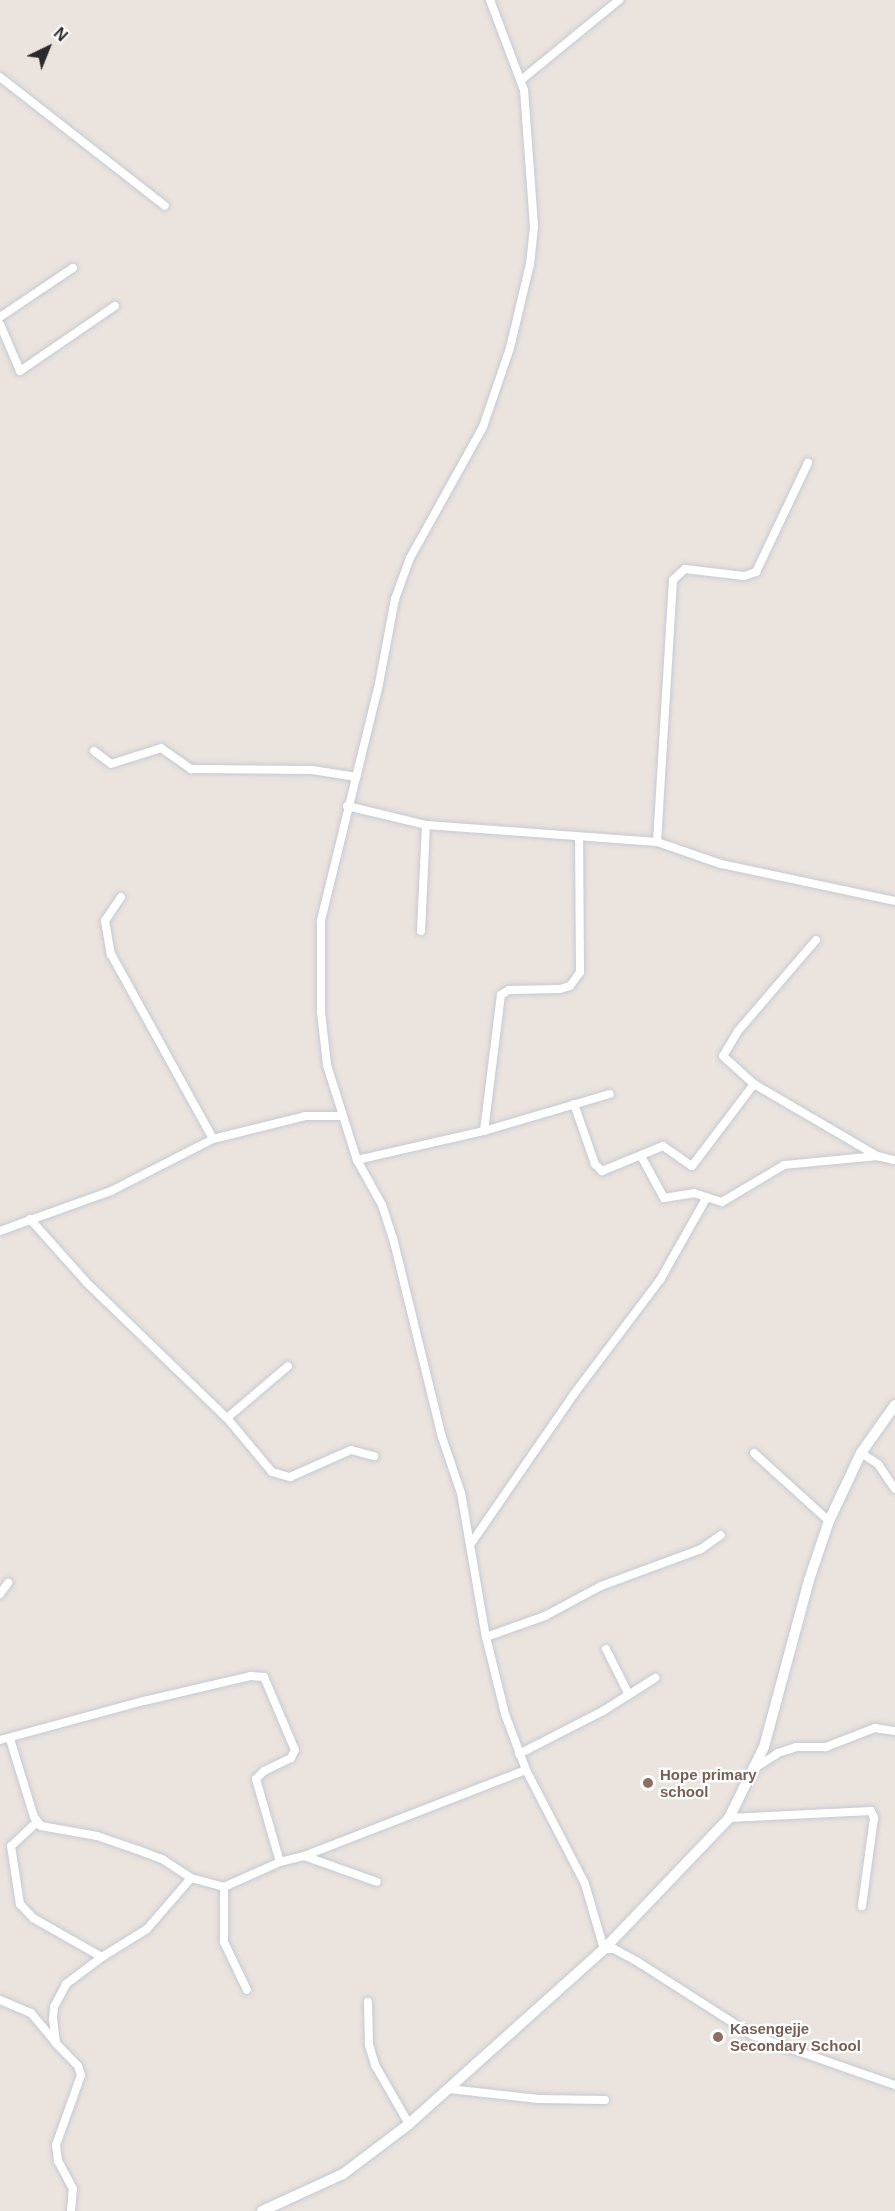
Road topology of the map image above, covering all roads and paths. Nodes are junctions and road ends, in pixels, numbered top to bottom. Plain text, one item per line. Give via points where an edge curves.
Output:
1 (490, 0) edge
2 (619, 0) edge
3 (0, 77) edge
4 (522, 80) junction
5 (165, 206) dead end
6 (73, 268) dead end
7 (115, 306) dead end
8 (0, 317) edge
9 (0, 324) edge
10 (808, 463) dead end
11 (94, 751) dead end
12 (356, 777) junction
13 (347, 806) junction
14 (426, 825) junction
15 (579, 837) junction
16 (657, 842) junction
17 (121, 897) dead end
18 (895, 901) edge
19 (421, 931) dead end
20 (816, 940) dead end
21 (754, 1084) junction
22 (610, 1094) dead end
23 (574, 1104) junction
24 (342, 1116) junction
25 (484, 1131) junction
26 (213, 1139) junction
27 (640, 1156) junction
28 (877, 1156) junction
29 (357, 1160) junction
30 (895, 1160) edge
31 (707, 1197) junction
32 (30, 1219) junction
33 (0, 1231) edge
34 (288, 1366) dead end
35 (895, 1405) edge
36 (227, 1418) junction
37 (754, 1453) dead end
38 (861, 1453) junction
39 (374, 1456) dead end
40 (895, 1489) edge
41 (830, 1521) junction
42 (721, 1535) dead end
43 (472, 1542) junction
44 (8, 1583) dead end
45 (0, 1594) edge
46 (486, 1637) junction
47 (606, 1649) dead end
48 (656, 1678) dead end
49 (628, 1693) junction
50 (895, 1731) edge
51 (10, 1739) junction
52 (0, 1740) edge
53 (519, 1754) junction
54 (755, 1768) junction
55 (526, 1770) junction
56 (729, 1818) junction
57 (37, 1822) junction
58 (304, 1856) junction
59 (280, 1862) junction
60 (191, 1878) junction
61 (377, 1882) dead end
62 (224, 1887) junction
63 (862, 1906) dead end
64 (604, 1949) junction
65 (102, 1957) junction
66 (247, 1990) dead end
67 (0, 2000) edge
68 (368, 2002) dead end
69 (56, 2043) junction
70 (895, 2085) edge
71 (449, 2089) junction
72 (605, 2100) dead end
73 (410, 2124) junction
74 (288, 2207) edge
75 (71, 2211) edge
76 (262, 2211) edge

1 - 4 street
2 - 4 street
3 - 5 street
4 - 12 street via 534,227 521,307 483,427 399,585
6 - 8 street
7 - 9 street via 20,371
10 - 16 street via 756,572 744,576 685,569 673,580
11 - 12 street via 111,764 161,748 191,769 312,770
12 - 13 street
13 - 14 street
13 - 24 street via 321,921 323,1041
14 - 15 street
14 - 19 street
15 - 16 street
15 - 25 street via 580,972 570,986 560,989 509,990 501,995
16 - 18 street via 721,864
17 - 26 street via 105,921 111,954
20 - 21 street via 725,1050 728,1061
21 - 27 street via 697,1163 686,1163 669,1146
21 - 28 street
22 - 23 street
23 - 25 street
23 - 27 street via 598,1168 608,1171
24 - 26 street via 305,1116
24 - 29 street
25 - 29 street
26 - 32 street via 111,1191
27 - 31 street via 664,1198 694,1193
28 - 30 street
28 - 31 street via 783,1165 728,1201
29 - 43 street via 382,1205 393,1238
31 - 43 street via 660,1280 574,1394
32 - 33 street
32 - 36 street via 87,1283
34 - 36 street
35 - 38 street
36 - 39 street via 279,1476 290,1477 351,1450
37 - 41 street
38 - 40 street via 878,1464
38 - 41 street
41 - 54 street
42 - 46 street via 701,1549 601,1586 545,1616
43 - 46 street
44 - 45 street
46 - 53 street
47 - 49 street
48 - 49 street
49 - 53 street via 603,1711
50 - 54 street via 875,1728 826,1747 796,1747
51 - 52 street
51 - 57 street
51 - 59 street via 144,1701 251,1676 264,1677 295,1750 291,1758 256,1779
53 - 55 street
54 - 56 street
55 - 58 street
55 - 64 street via 585,1884
56 - 63 street via 871,1811 874,1818
56 - 64 street
57 - 60 street via 138,1850 162,1859
57 - 65 street via 11,1846 20,1904 33,1918
58 - 59 street
58 - 61 street
59 - 62 street
60 - 62 street
60 - 65 street via 147,1929
62 - 66 street via 224,1942
64 - 70 street via 614,1949 638,1962 752,2035
64 - 71 street
65 - 69 street via 78,1973 60,1994 53,2019
67 - 69 street via 31,2013
68 - 73 street via 369,2045 375,2065
69 - 75 street via 81,2075 56,2145 58,2161 73,2189
71 - 72 street via 499,2096
71 - 73 street
73 - 74 street via 343,2174
74 - 76 street

